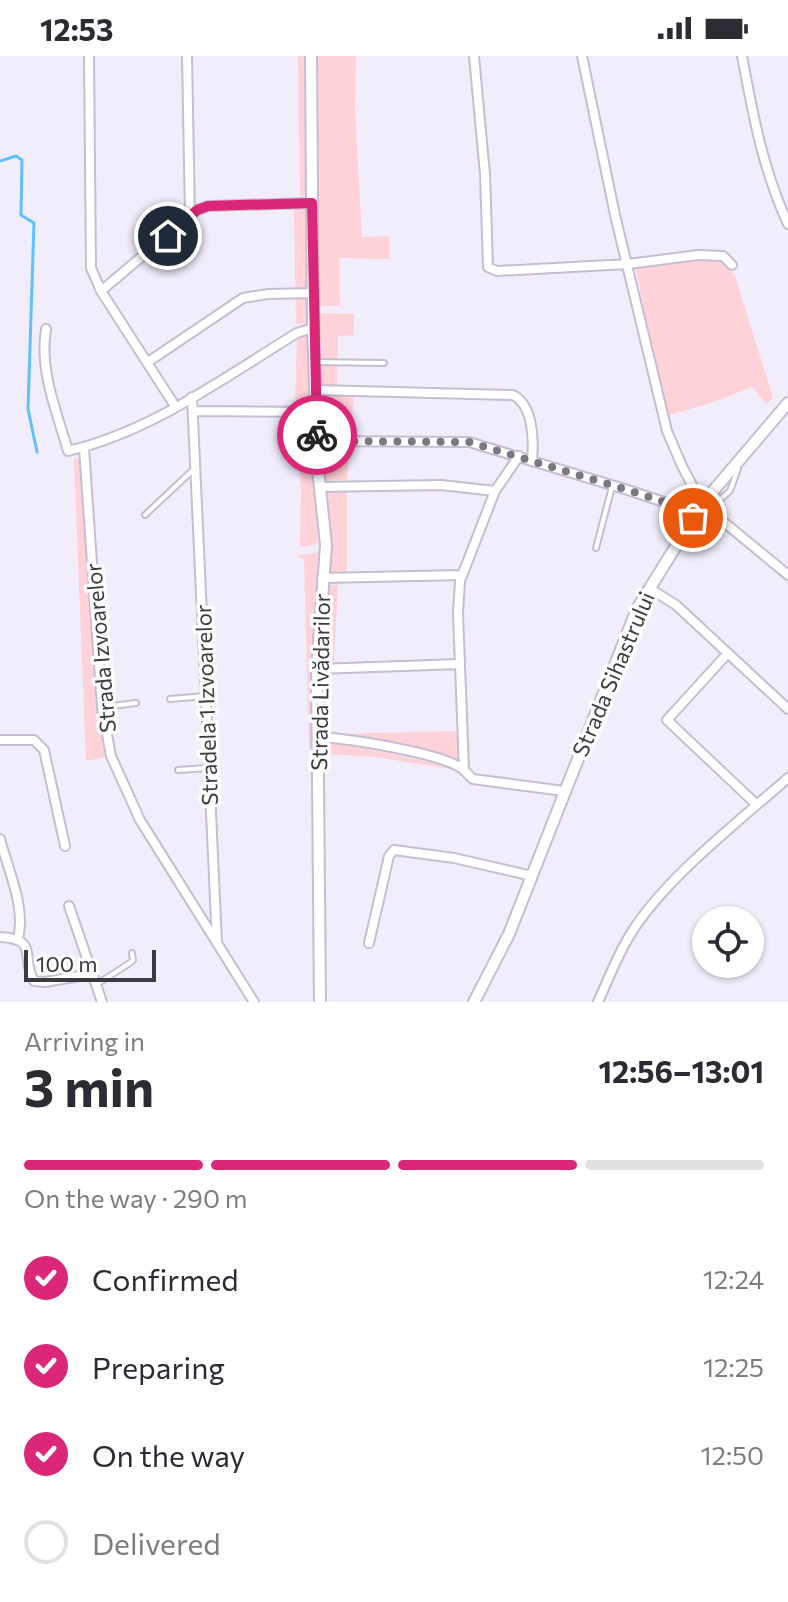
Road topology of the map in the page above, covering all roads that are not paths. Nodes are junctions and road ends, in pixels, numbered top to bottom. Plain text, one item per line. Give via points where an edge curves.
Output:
1 (89, 56) edge
2 (187, 56) edge
3 (311, 56) edge
4 (474, 56) edge
5 (582, 56) edge
6 (742, 56) edge
7 (312, 203) junction
8 (190, 218) junction
9 (788, 224) edge
10 (628, 264) junction
11 (732, 265) dead end
12 (101, 291) junction
13 (313, 293) junction
14 (313, 328) junction
15 (46, 329) dead end
16 (148, 362) junction
17 (315, 362) junction
18 (384, 363) dead end
19 (316, 390) junction
20 (192, 397) junction
21 (788, 403) edge
22 (175, 406) junction
23 (194, 411) junction
24 (316, 412) junction
25 (317, 441) junction
26 (84, 448) junction
27 (519, 456) junction
28 (532, 460) junction
29 (196, 467) junction
30 (738, 469) dead end
31 (612, 485) junction
32 (319, 487) junction
33 (495, 491) junction
34 (705, 506) junction
35 (145, 515) dead end
36 (693, 518) junction
37 (596, 548) dead end
38 (462, 575) junction
39 (788, 575) edge
40 (322, 578) junction
41 (649, 588) junction
42 (728, 653) junction
43 (460, 664) junction
44 (317, 669) junction
45 (205, 696) junction
46 (170, 699) dead end
47 (136, 703) dead end
48 (102, 707) junction
49 (788, 709) edge
50 (317, 737) junction
51 (0, 740) edge
52 (208, 768) junction
53 (178, 770) dead end
54 (464, 770) junction
55 (788, 778) edge
56 (564, 791) junction
57 (757, 805) junction
58 (0, 839) edge
59 (65, 846) dead end
60 (532, 876) junction
61 (69, 906) dead end
62 (0, 937) edge
63 (18, 939) junction
64 (369, 943) dead end
65 (217, 944) junction
66 (132, 953) dead end
67 (91, 974) junction
68 (95, 986) junction
69 (102, 1002) edge
70 (254, 1002) edge
71 (320, 1002) edge
72 (474, 1002) edge
73 (598, 1002) edge

1 - 12 street via 89,248
2 - 8 street
3 - 7 street, Strada Livădarilor
4 - 10 street via 488,267 497,271
5 - 10 street
6 - 9 street via 769,182
7 - 8 street via 208,206
7 - 13 street, Strada Livădarilor
8 - 12 street
10 - 11 street via 698,255 723,256
10 - 34 street via 667,431
12 - 16 street
13 - 14 street, Strada Livădarilor
13 - 16 street via 243,298
14 - 17 street, Strada Livădarilor
14 - 20 street
15 - 26 street via 46,371 68,451
16 - 22 street
17 - 18 lane
17 - 19 street, Strada Livădarilor
19 - 24 street, Strada Livădarilor
19 - 28 street via 513,395 529,417
20 - 22 street
20 - 23 street, Stradela 1 Izvoarelor
21 - 34 street, Strada Sihastrului
22 - 26 street
23 - 24 street
23 - 29 street, Stradela 1 Izvoarelor
24 - 25 street, Strada Livădarilor
25 - 27 street via 469,442
25 - 32 street, Strada Livădarilor
26 - 48 street, Strada Izvoarelor
27 - 28 street
27 - 33 street
28 - 31 street
29 - 35 lane
29 - 45 street, Stradela 1 Izvoarelor
30 - 34 lane via 730,491
31 - 36 street via 667,503
31 - 37 lane
32 - 33 street via 441,485
32 - 40 street, Strada Livădarilor via 326,545
33 - 38 street
34 - 36 street, Strada Sihastrului
34 - 39 street
36 - 41 street, Strada Sihastrului
38 - 40 street
38 - 43 street
40 - 44 street, Strada Livădarilor
41 - 42 street via 676,605
41 - 56 street, Strada Sihastrului
42 - 49 street
42 - 57 street via 667,720
43 - 44 street
43 - 54 street
44 - 50 street, Strada Livădarilor
45 - 46 lane
45 - 52 street, Stradela 1 Izvoarelor
47 - 48 lane
48 - 65 street, Strada Izvoarelor via 124,790
50 - 54 street via 428,756
50 - 71 street, Strada Livădarilor
51 - 59 street via 34,740 44,750
52 - 53 lane
52 - 65 street, Stradela 1 Izvoarelor
54 - 56 street via 473,779
55 - 57 street
56 - 60 street, Strada Sihastrului
57 - 73 street via 647,913
58 - 63 street via 19,910
60 - 64 street via 394,850
60 - 72 street, Strada Sihastrului
61 - 67 street
62 - 63 street
63 - 67 street via 27,949 34,981
65 - 70 street, Strada Izvoarelor
66 - 68 lane via 130,963
67 - 68 street
68 - 69 street

